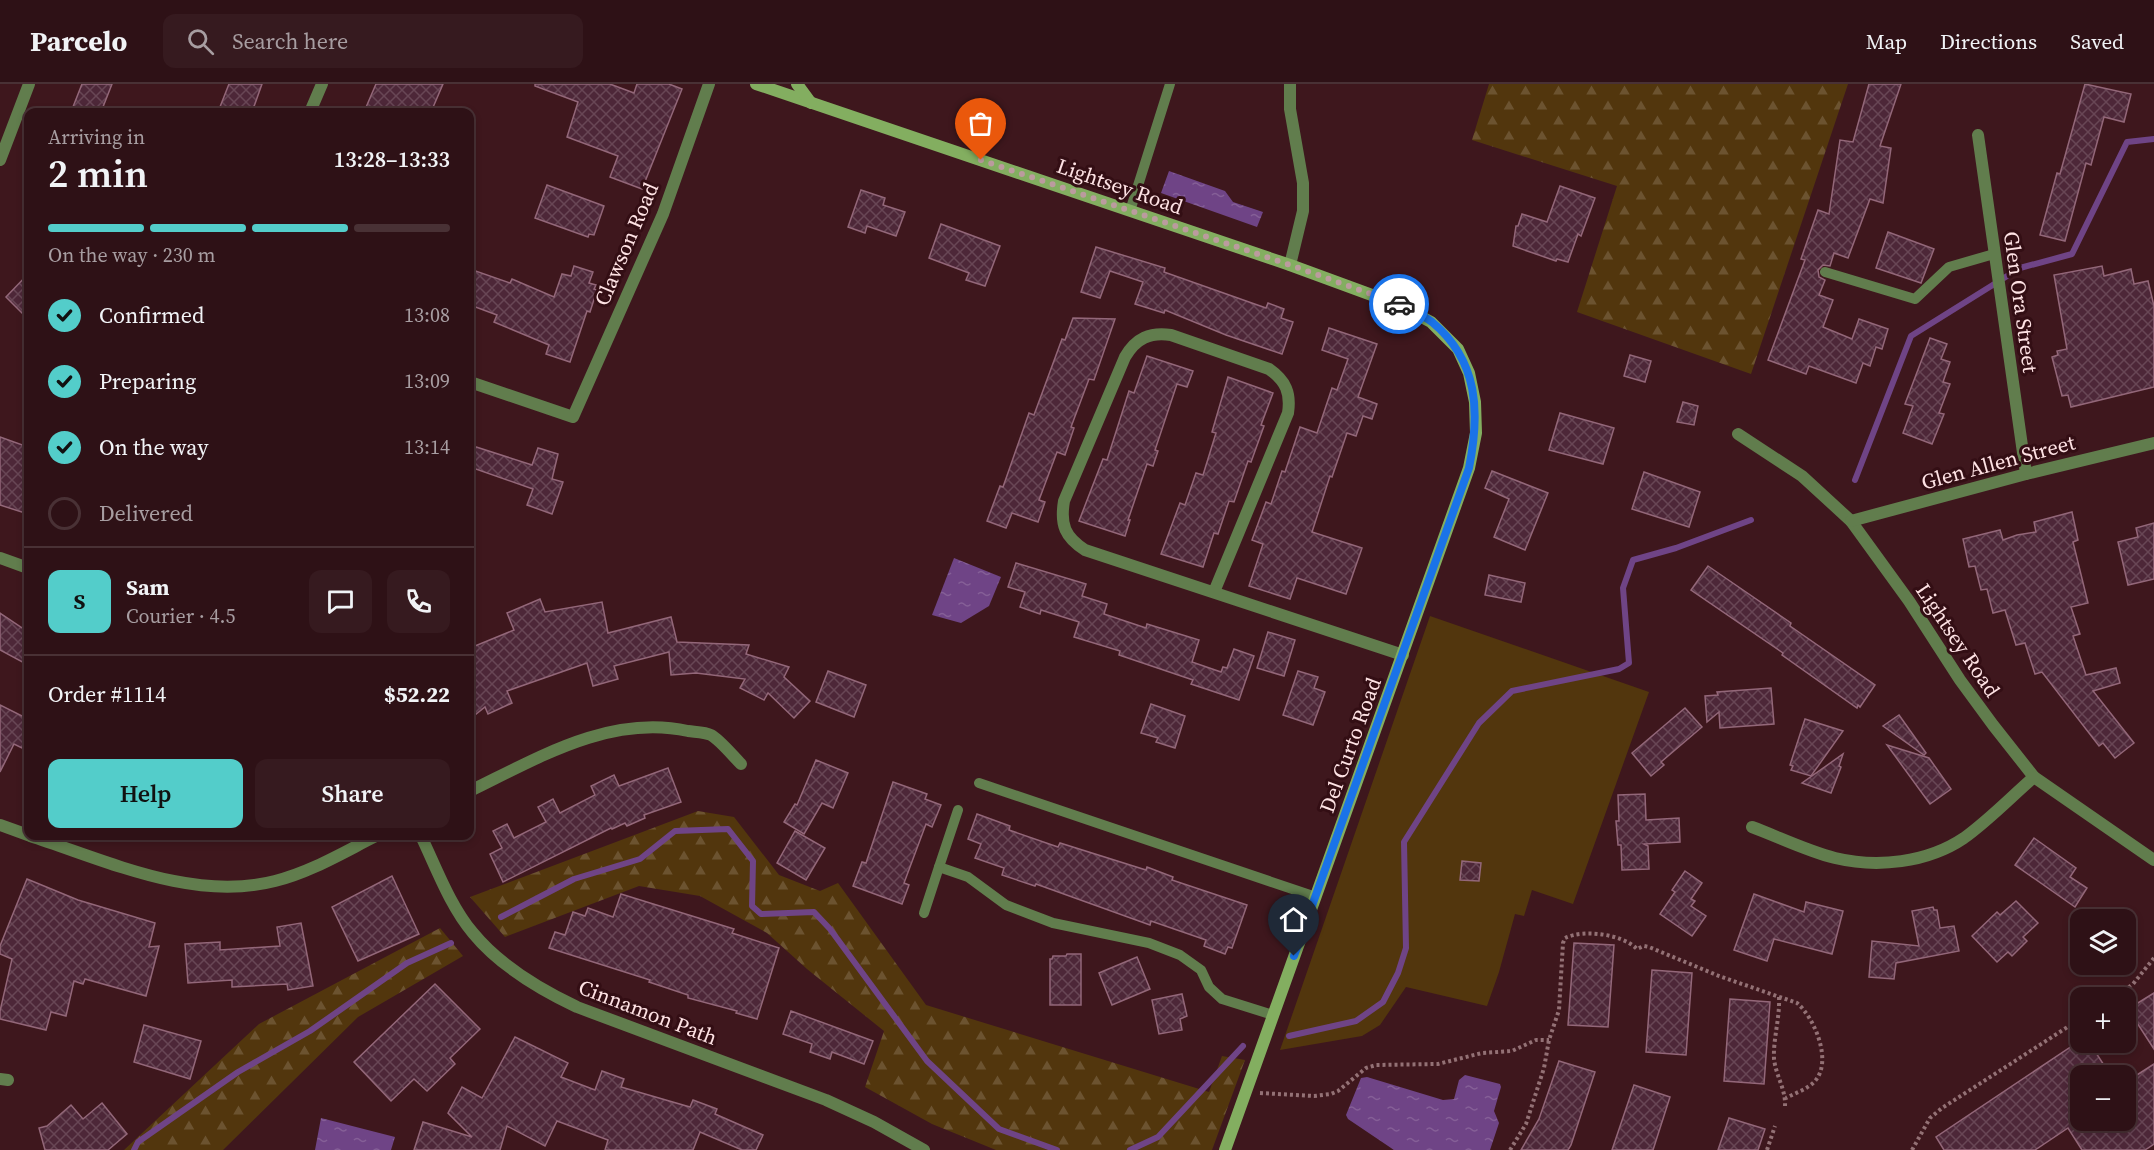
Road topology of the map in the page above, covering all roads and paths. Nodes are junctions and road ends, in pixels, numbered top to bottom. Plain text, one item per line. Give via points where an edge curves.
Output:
1 (29, 84) edge
2 (322, 84) edge
3 (709, 84) edge
4 (756, 84) edge
5 (797, 84) edge
6 (1170, 84) edge
7 (1290, 84) edge
8 (811, 103) junction
9 (312, 108) edge
10 (1978, 135) dead end
11 (0, 160) edge
12 (1130, 211) junction
13 (1994, 255) junction
14 (1290, 265) junction
15 (1824, 272) dead end
16 (1458, 349) joint
17 (474, 383) edge
18 (1738, 434) dead end
19 (2154, 443) edge
20 (2026, 474) junction
21 (1851, 521) junction
22 (0, 558) edge
23 (24, 567) edge
24 (1214, 592) junction
25 (1402, 655) junction
26 (741, 764) dead end
27 (2034, 777) junction
28 (979, 783) dead end
29 (474, 789) edge
30 (958, 810) dead end
31 (0, 825) edge
32 (1752, 827) dead end
33 (24, 833) edge
34 (44, 840) edge
35 (368, 840) edge
36 (423, 840) edge
37 (2154, 860) edge
38 (939, 867) junction
39 (1316, 897) junction
40 (924, 914) dead end
41 (2154, 958) edge
42 (2129, 987) edge
43 (1779, 997) junction
44 (1273, 1015) junction
45 (2070, 1025) edge
46 (1549, 1040) junction
47 (1259, 1092) dead end
48 (1786, 1098) junction
49 (1785, 1106) dead end
50 (1775, 1126) dead end
51 (924, 1150) edge
52 (1225, 1150) edge
53 (1510, 1150) edge
54 (1767, 1150) edge
55 (1912, 1150) edge

1 - 11 street
2 - 9 street
3 - 17 street, Clawson Road via 663,214 573,417
4 - 8 street, Lightsey Road
5 - 8 street
6 - 12 lane
7 - 14 street via 1303,211
8 - 12 street, Lightsey Road
10 - 13 street, Glen Ora Street
12 - 14 street, Lightsey Road
13 - 15 lane via 1949,267 1915,299
13 - 20 street, Glen Ora Street
14 - 16 street, Lightsey Road via 1400,305 1431,322
16 - 25 street, Del Curto Road via 1475,402 1474,442 1469,468
18 - 21 street, Lightsey Road via 1802,476
19 - 20 street, Glen Allen Street
20 - 21 street, Glen Allen Street
21 - 27 street, Lightsey Road via 1960,680
22 - 23 street
24 - 24 street via 1085,550 1065,531 1061,516 1125,357 1132,345 1158,333 1258,365 1278,376 1290,400
24 - 25 street
25 - 39 street, Del Curto Road
26 - 29 street via 711,735 676,728 637,728 567,744
27 - 32 street via 1964,838 1911,860 1882,863 1840,859
27 - 37 street, Lightsey Road
28 - 39 lane
30 - 38 lane
31 - 33 street
34 - 35 street via 165,880 240,887 305,871
36 - 51 street, Cinnamon Path via 472,932 491,952 544,991 577,1007 826,1100
38 - 40 lane
38 - 44 lane via 968,877 1006,905 1053,923 1149,943 1180,955 1201,970 1209,987 1222,999
39 - 44 street, Del Curto Road
41 - 42 path
43 - 46 path via 1649,947 1637,949 1624,940 1582,932 1565,938 1563,943 1559,1010
43 - 48 path via 1774,1056
43 - 48 path via 1803,1008 1821,1047 1821,1071 1816,1081
44 - 52 street, Del Curto Road
45 - 55 path via 1942,1108 1930,1118
46 - 47 path via 1438,1064 1376,1065 1366,1068 1338,1091 1323,1096
46 - 53 path via 1530,1115
48 - 49 path
50 - 54 path

